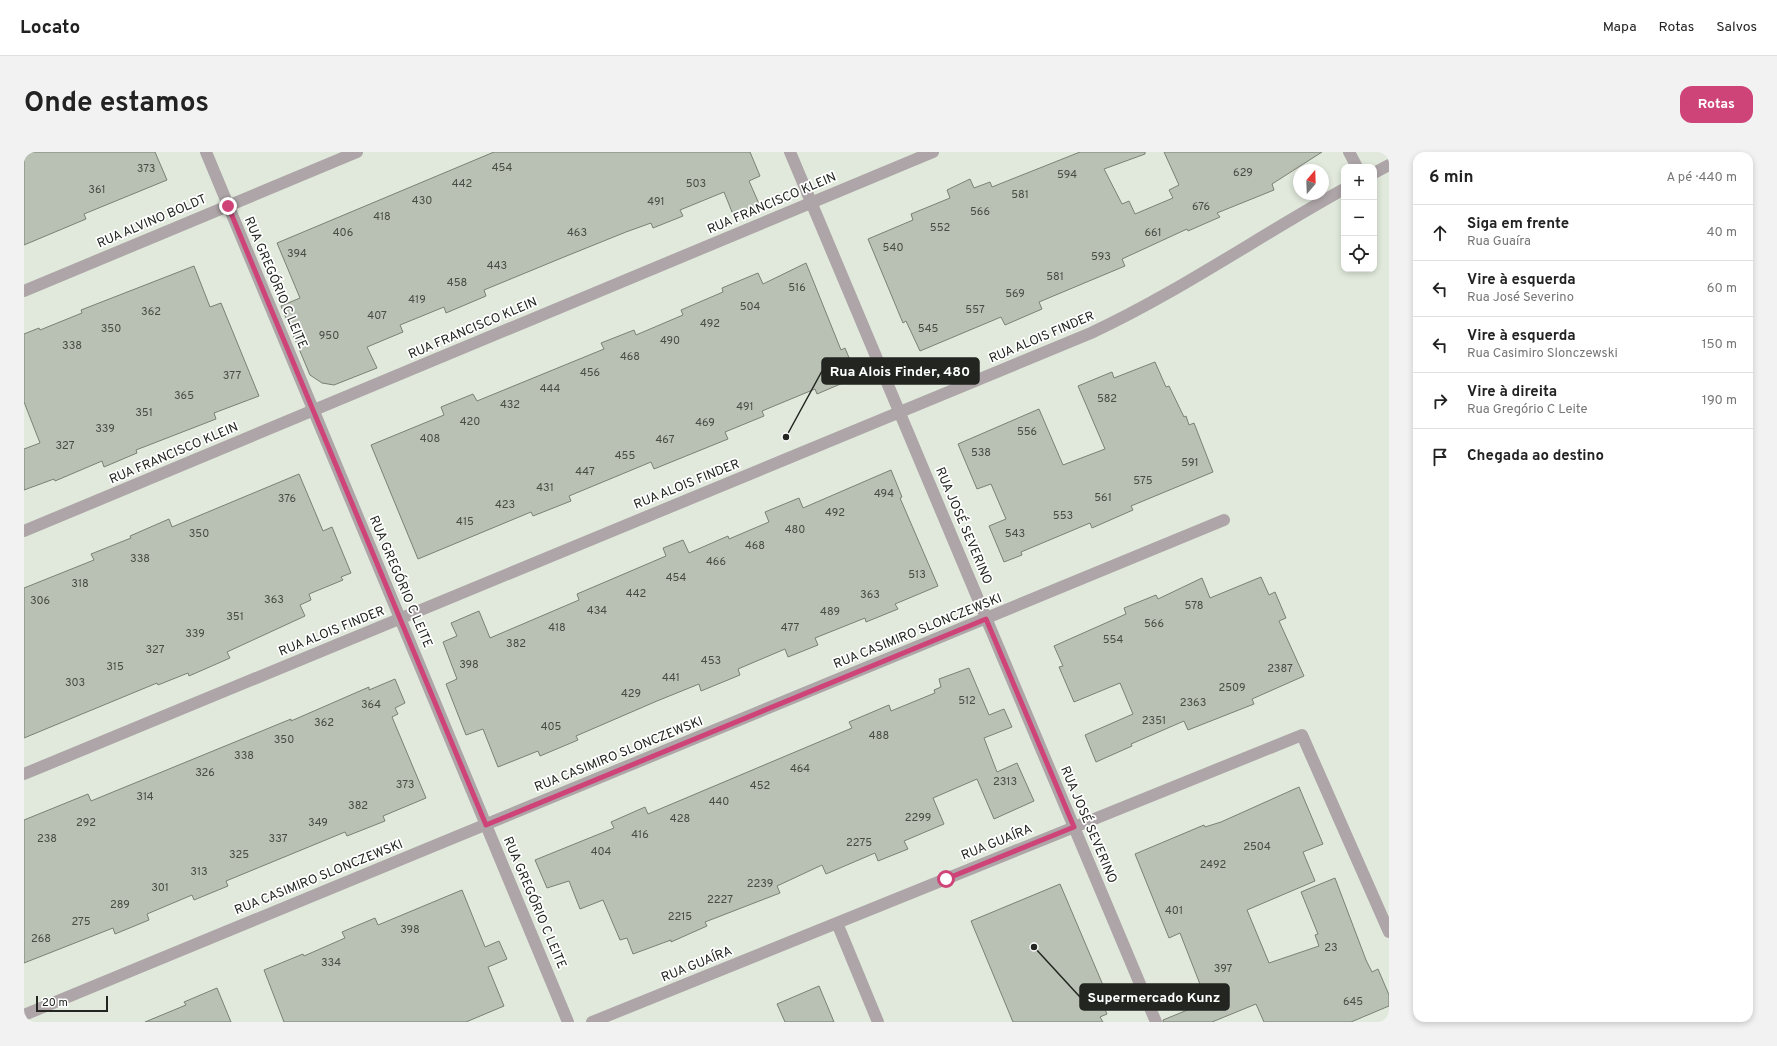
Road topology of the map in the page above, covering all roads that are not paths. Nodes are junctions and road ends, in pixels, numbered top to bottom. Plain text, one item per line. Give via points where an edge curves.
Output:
1 (206, 152) edge
2 (357, 152) edge
3 (790, 152) edge
4 (933, 152) edge
5 (1349, 152) edge
6 (1355, 164) edge
7 (1389, 165) edge
8 (1377, 171) edge
9 (1341, 190) edge
10 (811, 203) junction
11 (228, 206) junction
12 (24, 291) edge
13 (313, 411) junction
14 (900, 413) junction
15 (1224, 520) dead end
16 (24, 531) edge
17 (400, 619) junction
18 (986, 619) junction
19 (24, 774) edge
20 (486, 825) junction
21 (1074, 827) junction
22 (837, 923) junction
23 (1389, 932) edge
24 (24, 1015) edge
25 (568, 1022) edge
26 (592, 1022) edge
27 (878, 1022) edge
28 (1156, 1022) edge

1 - 11 street, RUA GREGÓRIO C LEITE
2 - 11 street, RUA ALVINO BOLDT
3 - 10 street, RUA JOSÉ SEVERINO
4 - 10 street, RUA FRANCISCO KLEIN
5 - 6 street
7 - 8 street
9 - 14 street, RUA ALOIS FINDER via 1132,314
10 - 13 street, RUA FRANCISCO KLEIN
10 - 14 street, RUA JOSÉ SEVERINO
11 - 12 street, RUA ALVINO BOLDT
11 - 13 street, RUA GREGÓRIO C LEITE
13 - 16 street, RUA FRANCISCO KLEIN
13 - 17 street, RUA GREGÓRIO C LEITE
14 - 17 street, RUA ALOIS FINDER
14 - 18 street, RUA JOSÉ SEVERINO
15 - 18 street, RUA CASIMIRO SLONCZEWSKI
17 - 19 street, RUA ALOIS FINDER
17 - 20 street, RUA GREGÓRIO C LEITE
18 - 20 street, RUA CASIMIRO SLONCZEWSKI
18 - 21 street, RUA JOSÉ SEVERINO
20 - 24 street, RUA CASIMIRO SLONCZEWSKI
20 - 25 street, RUA GREGÓRIO C LEITE
21 - 22 street, RUA GUAÍRA
21 - 23 street, RUA GUAÍRA via 1302,735
21 - 28 street, RUA JOSÉ SEVERINO
22 - 26 street, RUA GUAÍRA
22 - 27 street

